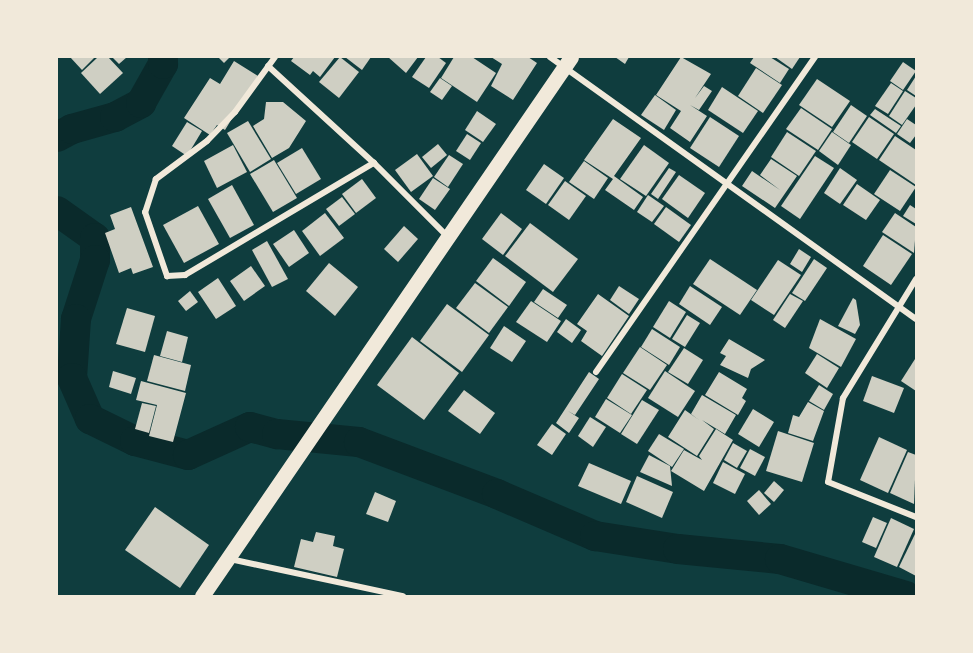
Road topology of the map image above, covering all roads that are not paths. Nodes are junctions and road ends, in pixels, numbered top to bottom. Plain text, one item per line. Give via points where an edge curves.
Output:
1 (275, 57) edge
2 (550, 57) edge
3 (815, 57) edge
4 (568, 63) edge
5 (268, 66) junction
6 (374, 163) junction
7 (726, 185) junction
8 (447, 236) junction
9 (916, 279) edge
10 (897, 306) junction
11 (916, 319) edge
12 (596, 372) dead end
13 (916, 517) edge
14 (228, 558) junction
15 (202, 596) edge
16 (403, 596) edge

1 - 5 street
2 - 4 street
3 - 7 street
4 - 7 street
4 - 8 main road
5 - 6 street
5 - 6 street via 235,112 207,141 156,179 145,212 167,276 185,275
6 - 8 street
7 - 10 street
7 - 12 street
8 - 14 main road
9 - 10 street
10 - 11 street
10 - 13 street via 843,398 828,482
14 - 15 main road
14 - 16 street

